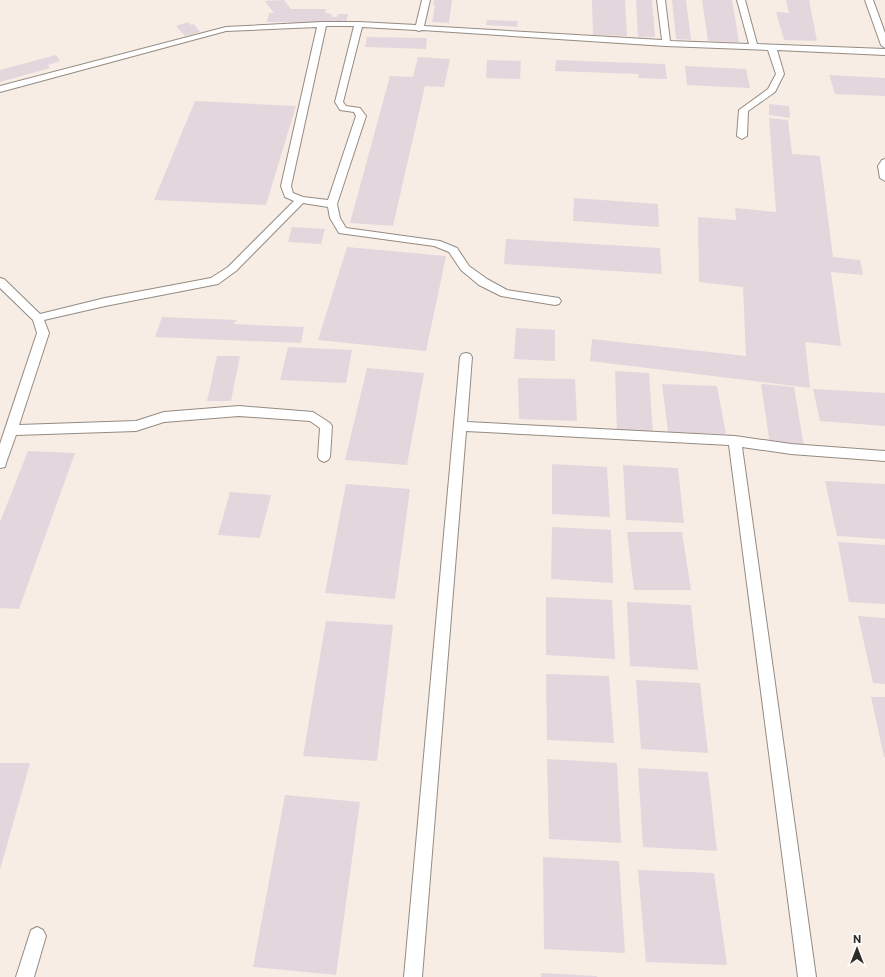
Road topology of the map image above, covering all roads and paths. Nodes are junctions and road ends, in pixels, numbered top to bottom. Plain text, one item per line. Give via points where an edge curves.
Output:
1 (426, 0) edge
2 (662, 0) edge
3 (741, 0) edge
4 (869, 0) edge
5 (322, 24) junction
6 (359, 24) junction
7 (419, 29) junction
8 (666, 43) junction
9 (885, 44) edge
10 (754, 47) junction
11 (772, 48) junction
12 (885, 52) edge
13 (0, 89) edge
14 (742, 136) dead end
15 (885, 162) edge
16 (885, 178) edge
17 (301, 200) junction
18 (332, 204) junction
19 (0, 282) edge
20 (555, 301) dead end
21 (38, 318) junction
22 (466, 357) dead end
23 (460, 426) junction
24 (11, 430) junction
25 (735, 441) junction
26 (885, 456) edge
27 (324, 457) dead end
28 (0, 463) edge
29 (37, 936) dead end
30 (25, 977) edge
31 (413, 977) edge
32 (807, 977) edge

1 - 7 lane
2 - 8 lane
3 - 10 lane
4 - 9 lane
5 - 6 lane
5 - 13 lane via 226,29
5 - 17 lane via 286,186 289,195
6 - 7 lane
6 - 18 lane via 339,102 343,108 357,110 361,116
7 - 8 lane
8 - 10 lane
10 - 11 lane
11 - 12 lane
11 - 14 lane via 780,74 772,90 744,110
15 - 16 lane
17 - 18 lane
17 - 21 lane via 232,269 214,281
18 - 20 lane via 335,218 343,231 436,243 453,250 465,268 483,282 505,293
19 - 21 lane
21 - 24 lane via 43,333
22 - 23 lane
23 - 25 lane
23 - 31 lane
24 - 27 lane via 136,426 164,417 239,411 313,417 326,426
24 - 28 lane
25 - 26 lane via 791,449
25 - 32 lane
29 - 30 lane

